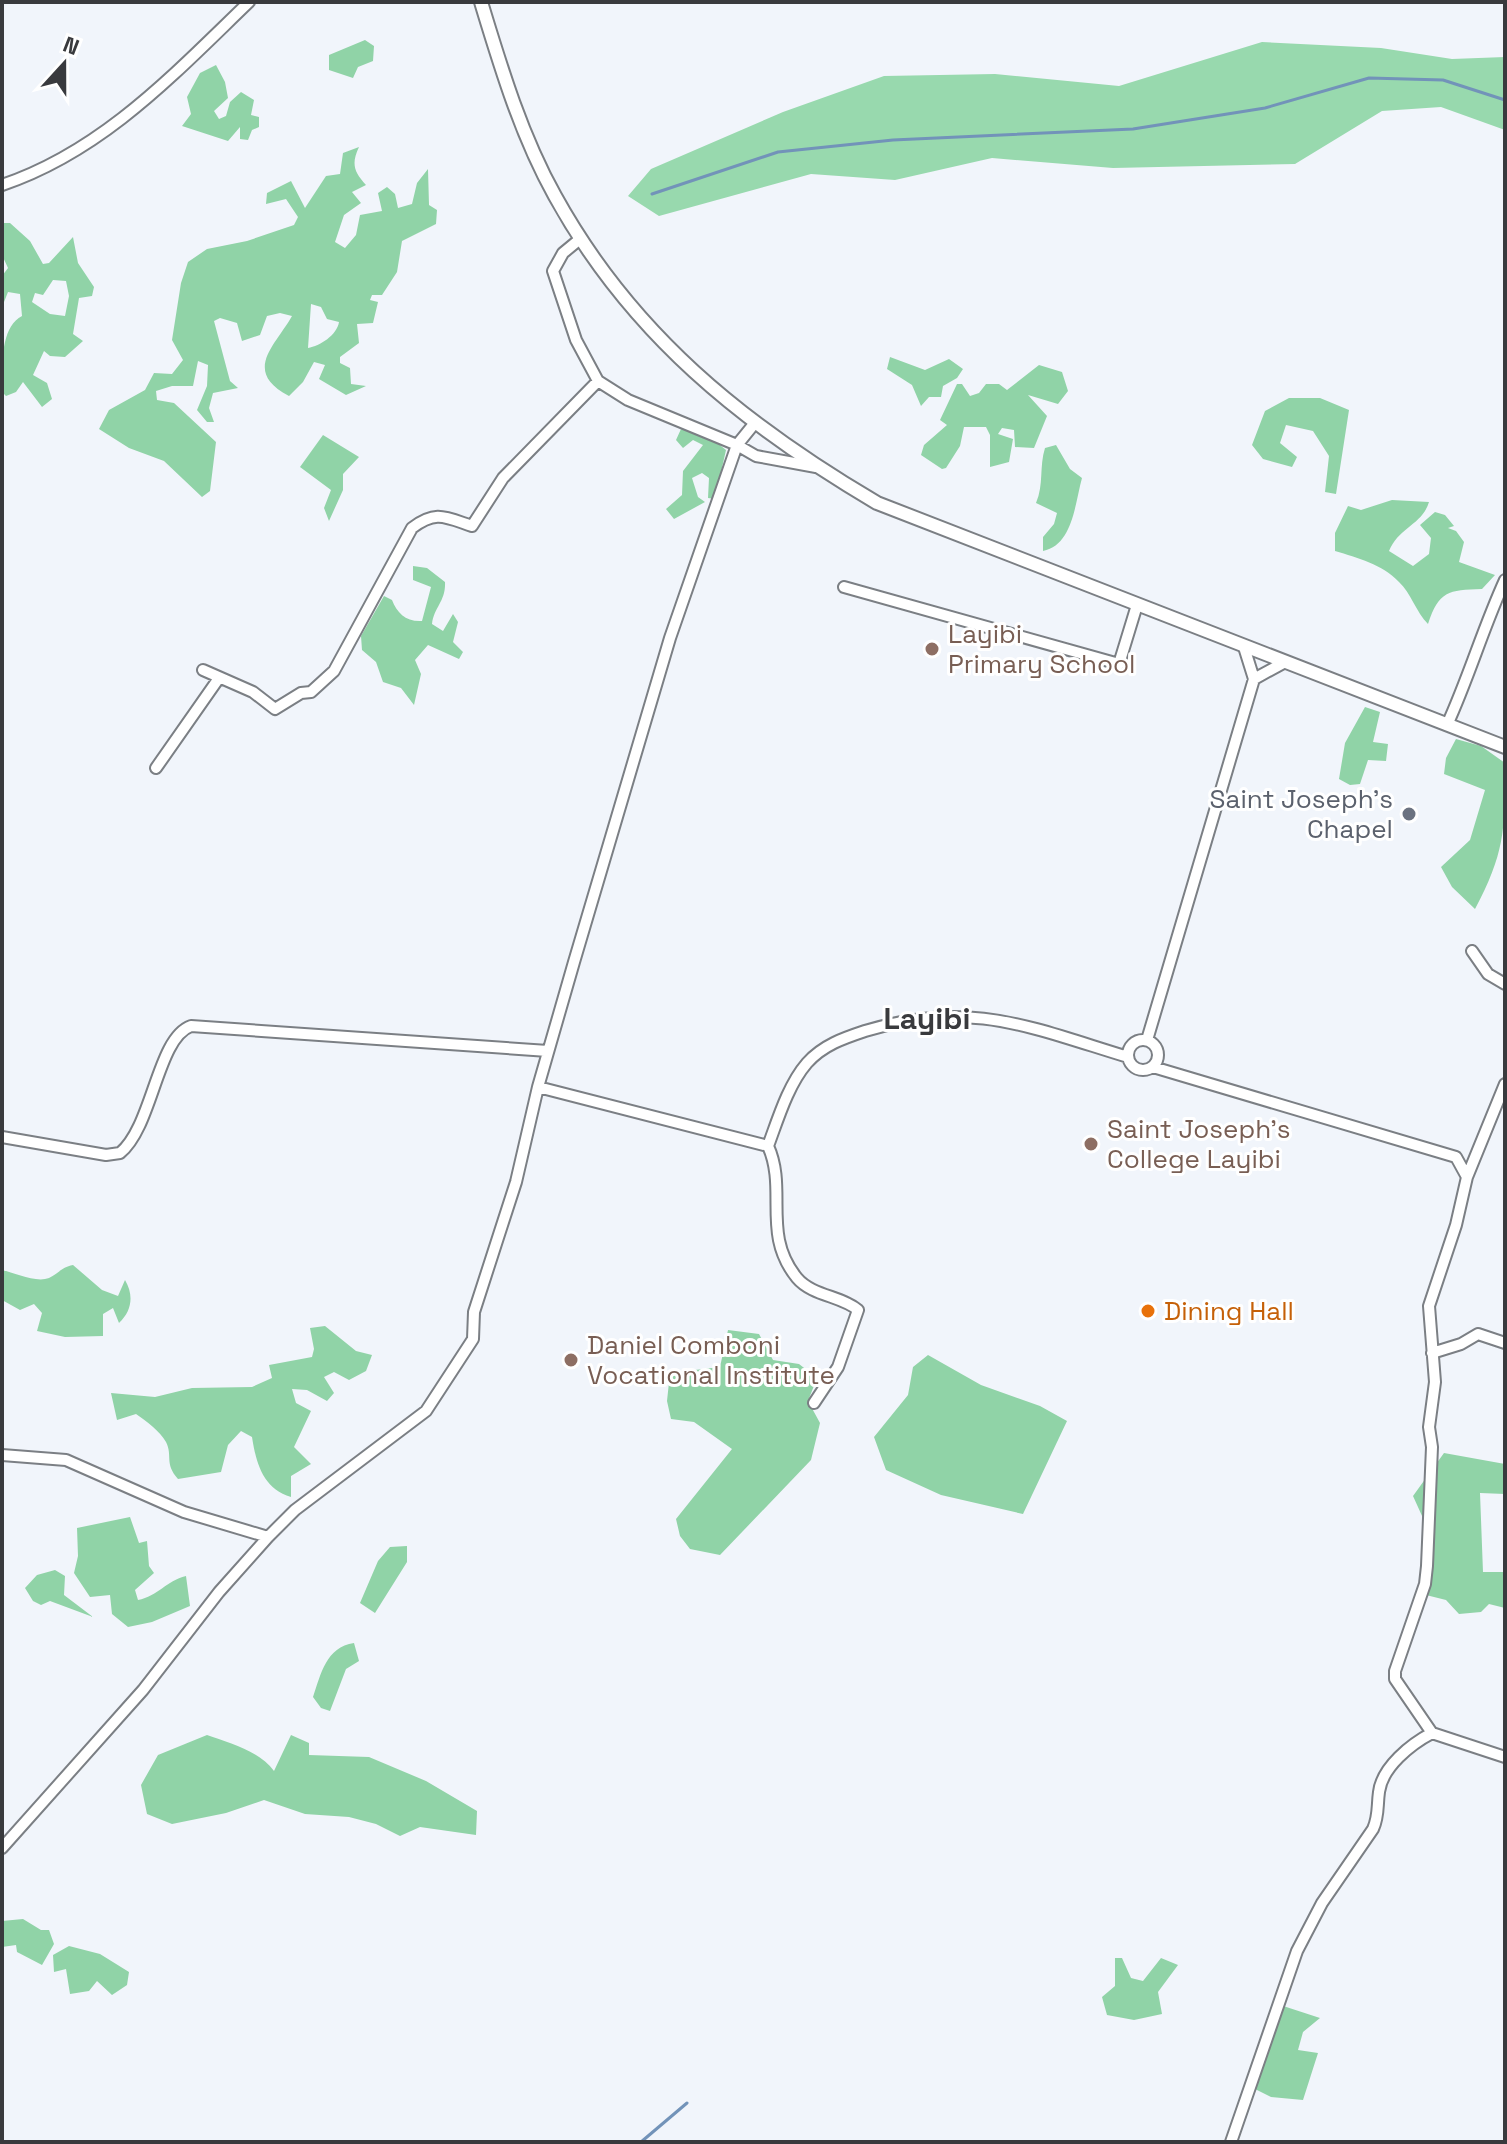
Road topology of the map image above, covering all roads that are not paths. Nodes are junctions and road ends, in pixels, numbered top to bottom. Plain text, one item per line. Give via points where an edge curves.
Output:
1 (249, 2) edge
2 (481, 2) edge
3 (2, 185) edge
4 (580, 239) junction
5 (598, 381) junction
6 (754, 424) junction
7 (737, 445) junction
8 (816, 467) junction
9 (1505, 580) edge
10 (844, 587) dead end
11 (1137, 605) junction
12 (1244, 647) junction
13 (1285, 662) junction
14 (203, 670) dead end
15 (219, 678) junction
16 (1254, 679) junction
17 (1447, 725) junction
18 (1505, 747) edge
19 (156, 768) dead end
20 (1472, 951) dead end
21 (1505, 984) edge
22 (1147, 1040) junction
23 (548, 1051) junction
24 (1128, 1057) junction
25 (1153, 1067) junction
26 (1505, 1084) edge
27 (538, 1087) junction
28 (2, 1137) edge
29 (768, 1146) junction
30 (1467, 1177) junction
31 (1505, 1343) edge
32 (1432, 1353) junction
33 (814, 1403) dead end
34 (2, 1455) edge
35 (268, 1537) junction
36 (1432, 1733) junction
37 (1505, 1757) edge
38 (2, 1848) edge
39 (1231, 2142) edge

1 - 3 street via 134,112 47,167
2 - 4 street via 532,150
4 - 5 street via 553,271 576,340
4 - 6 street via 661,339
5 - 7 street via 628,400
5 - 15 street via 503,478 472,526 443,514 412,528 339,663 321,685 275,709 253,692
6 - 7 street
6 - 8 street
7 - 8 street via 772,461
7 - 23 street via 670,638
8 - 11 street via 877,503
9 - 17 street
10 - 11 street via 1119,664
11 - 12 street
12 - 13 street
12 - 16 street
13 - 16 street
13 - 17 street
14 - 15 street
15 - 19 street
16 - 22 street
17 - 18 street
20 - 21 street via 1488,974
22 - 24 street via 1130,1047
22 - 25 street via 1159,1055
23 - 27 street
23 - 28 street via 191,1026 177,1035 144,1115 120,1153
24 - 25 street via 1139,1070
24 - 29 street via 984,1016 884,1026 836,1041 812,1058 794,1082
25 - 30 street via 1456,1157
26 - 30 street
27 - 29 street
27 - 35 street via 516,1182 474,1312 473,1339 424,1413 295,1510
29 - 33 street via 775,1161 777,1232 788,1264 803,1284 858,1310 838,1367
30 - 32 street via 1429,1306
31 - 32 street via 1478,1334
32 - 36 street via 1425,1584 1395,1679
34 - 35 street via 66,1460 184,1512
35 - 38 street via 143,1690
36 - 37 street
36 - 39 street via 1408,1749 1383,1778 1373,1829 1322,1903 1297,1951

